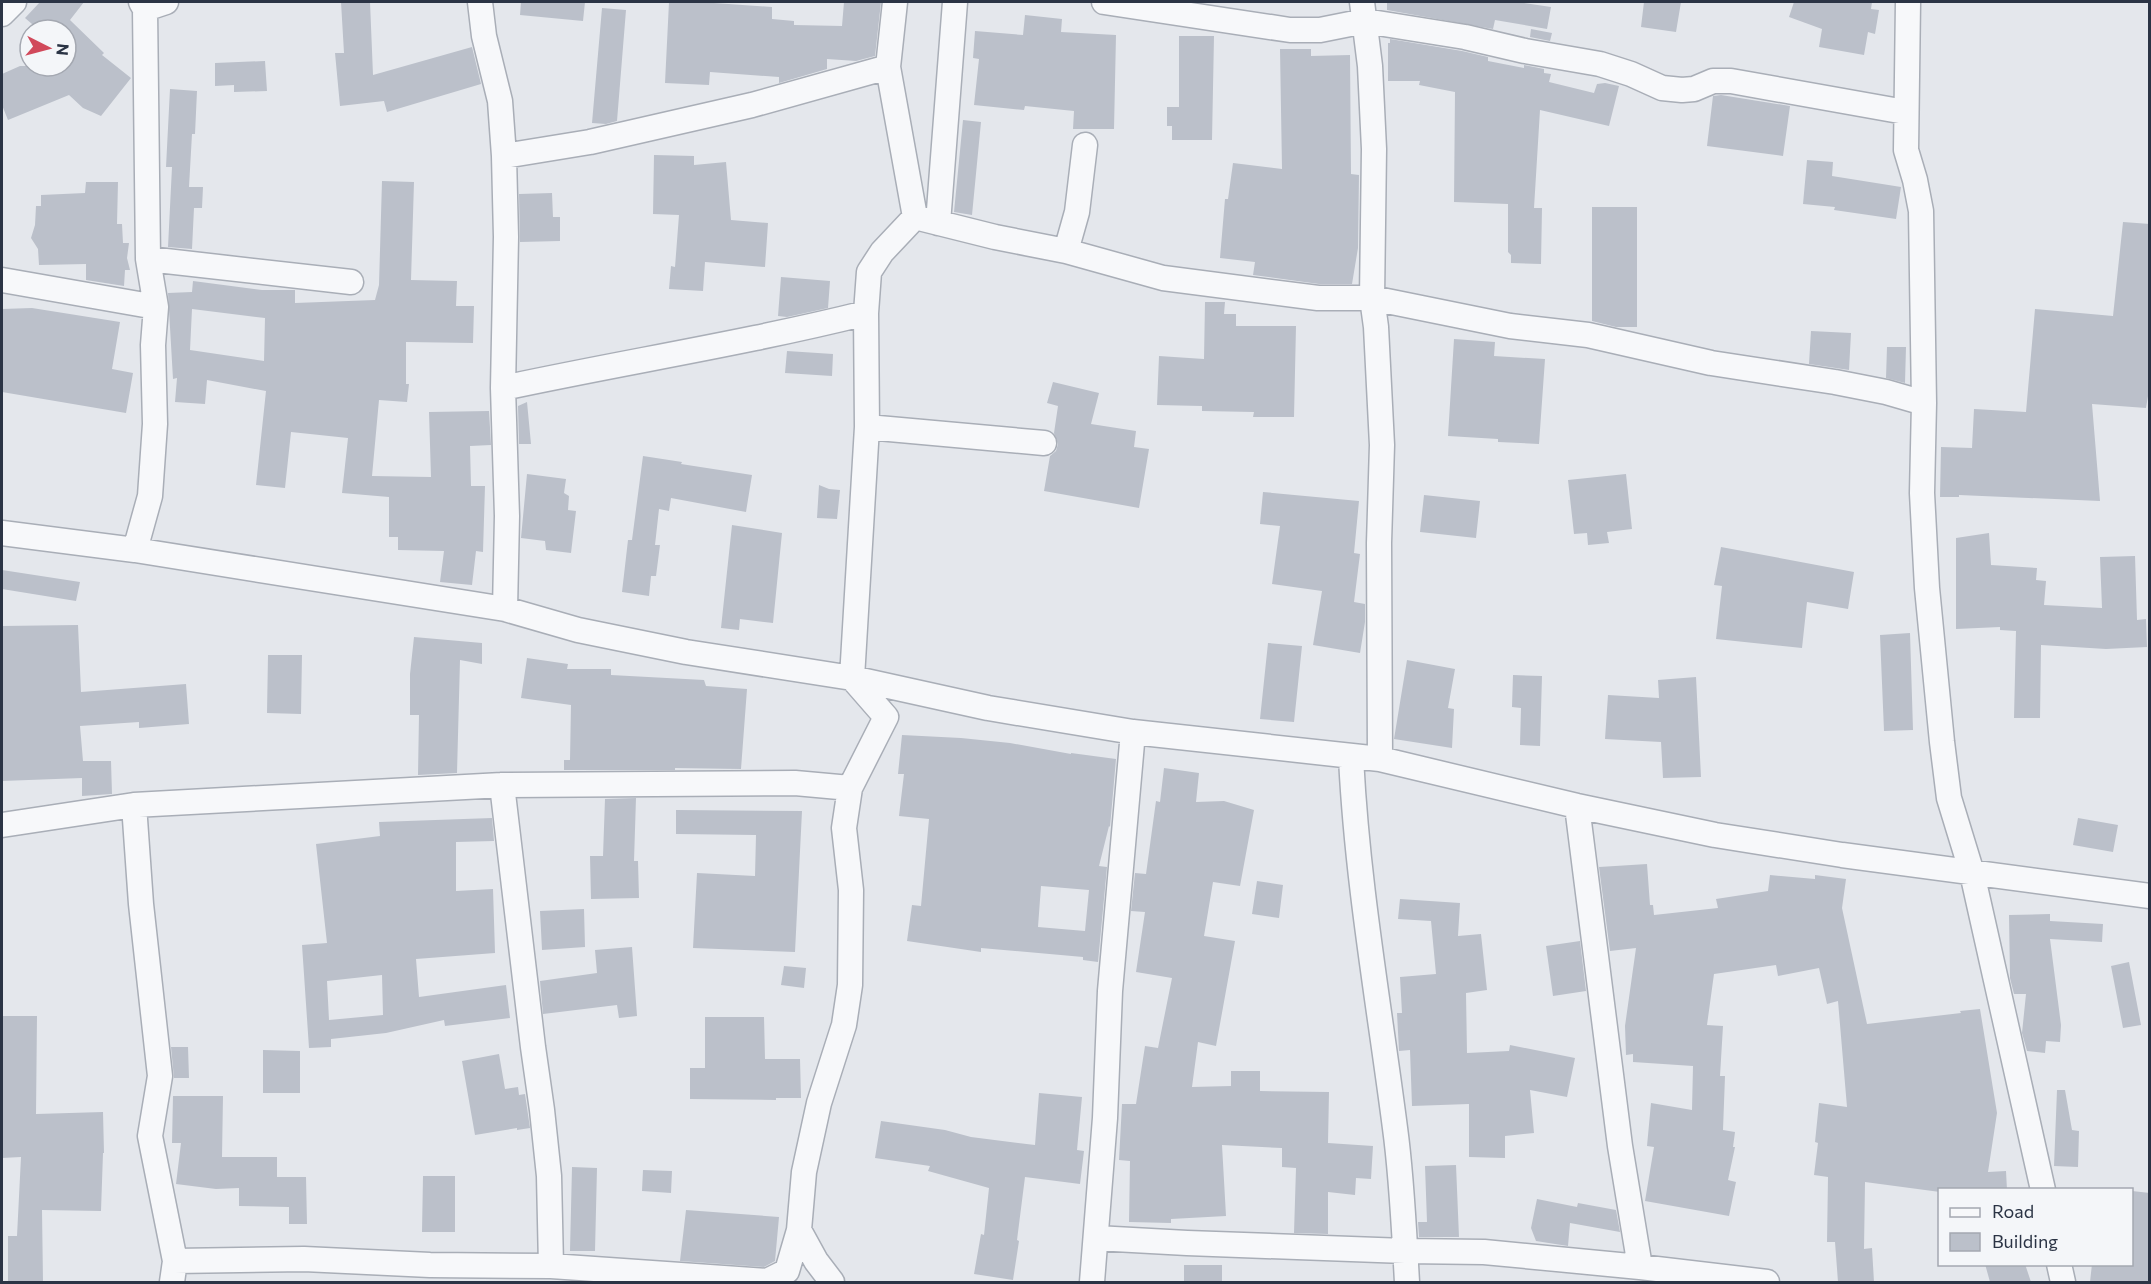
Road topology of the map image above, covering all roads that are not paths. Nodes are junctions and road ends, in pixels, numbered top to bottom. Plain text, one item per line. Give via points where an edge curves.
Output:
1 (15, 2) edge
2 (480, 2) edge
3 (895, 2) edge
4 (955, 2) edge
5 (1104, 2) edge
6 (1908, 2) edge
7 (151, 4) edge
8 (1364, 11) edge
9 (2, 14) edge
10 (888, 67) junction
11 (1905, 112) junction
12 (1085, 145) dead end
13 (504, 156) junction
14 (915, 217) junction
15 (939, 223) junction
16 (1066, 251) junction
17 (148, 259) junction
18 (2, 280) edge
19 (351, 282) dead end
20 (1372, 298) junction
21 (156, 307) junction
22 (866, 313) junction
23 (503, 388) junction
24 (1924, 404) junction
25 (867, 427) junction
26 (1044, 442) dead end
27 (2, 533) edge
28 (135, 550) junction
29 (505, 609) junction
30 (852, 678) junction
31 (1133, 732) junction
32 (1351, 757) junction
33 (1380, 759) junction
34 (502, 785) junction
35 (850, 788) junction
36 (134, 806) junction
37 (1577, 806) junction
38 (2, 825) edge
39 (1972, 873) junction
40 (2150, 896) edge
41 (2043, 1188) edge
42 (799, 1230) junction
43 (1096, 1238) junction
44 (1405, 1251) junction
45 (551, 1266) junction
46 (2059, 1266) edge
47 (1640, 1267) junction
48 (173, 1272) edge
49 (832, 1282) edge
50 (1092, 1282) edge
51 (1407, 1282) edge
52 (1767, 1282) edge
53 (2063, 1282) edge

1 - 9 street
2 - 13 street via 500,101
3 - 10 street
4 - 15 street
5 - 8 street via 1290,30 1320,30
6 - 11 street
7 - 17 street
8 - 11 street via 1465,38 1600,64 1662,88 1694,89 1713,81 1731,81
8 - 20 street via 1374,149
10 - 13 street via 717,113 590,142
10 - 14 street
11 - 24 street via 1906,150 1921,212
12 - 16 street via 1077,212
13 - 23 street
14 - 15 street
14 - 22 street via 869,272
15 - 16 street
16 - 20 street via 1163,278 1318,298
17 - 19 street
17 - 21 street
18 - 21 street
20 - 24 street via 1510,326 1588,335 1711,363 1835,382
20 - 33 street via 1382,445
21 - 28 street via 150,496
22 - 23 street via 786,333
22 - 25 street
23 - 29 street
24 - 39 street via 1922,493 1927,588 1942,742 1949,798
25 - 26 street
25 - 30 street
27 - 28 street
28 - 29 street
29 - 30 street via 579,630 675,650
30 - 31 street via 988,708
30 - 35 street via 886,717
31 - 32 street
31 - 43 street via 1110,991
32 - 33 street
32 - 44 street via 1354,816 1396,1140
33 - 37 street
34 - 35 street via 795,783
34 - 36 street
34 - 45 street via 549,1176
35 - 42 street via 844,828 851,890 850,986 844,1025 811,1138
36 - 38 street
36 - 48 street via 160,1076 150,1136
37 - 39 street via 1715,835
37 - 47 street via 1620,1146
39 - 40 street
39 - 41 street
42 - 45 street via 787,1271 766,1281
42 - 49 street
43 - 44 street
43 - 50 street
44 - 47 street via 1484,1252
44 - 51 street
45 - 48 street via 303,1259
46 - 53 street
47 - 52 street

